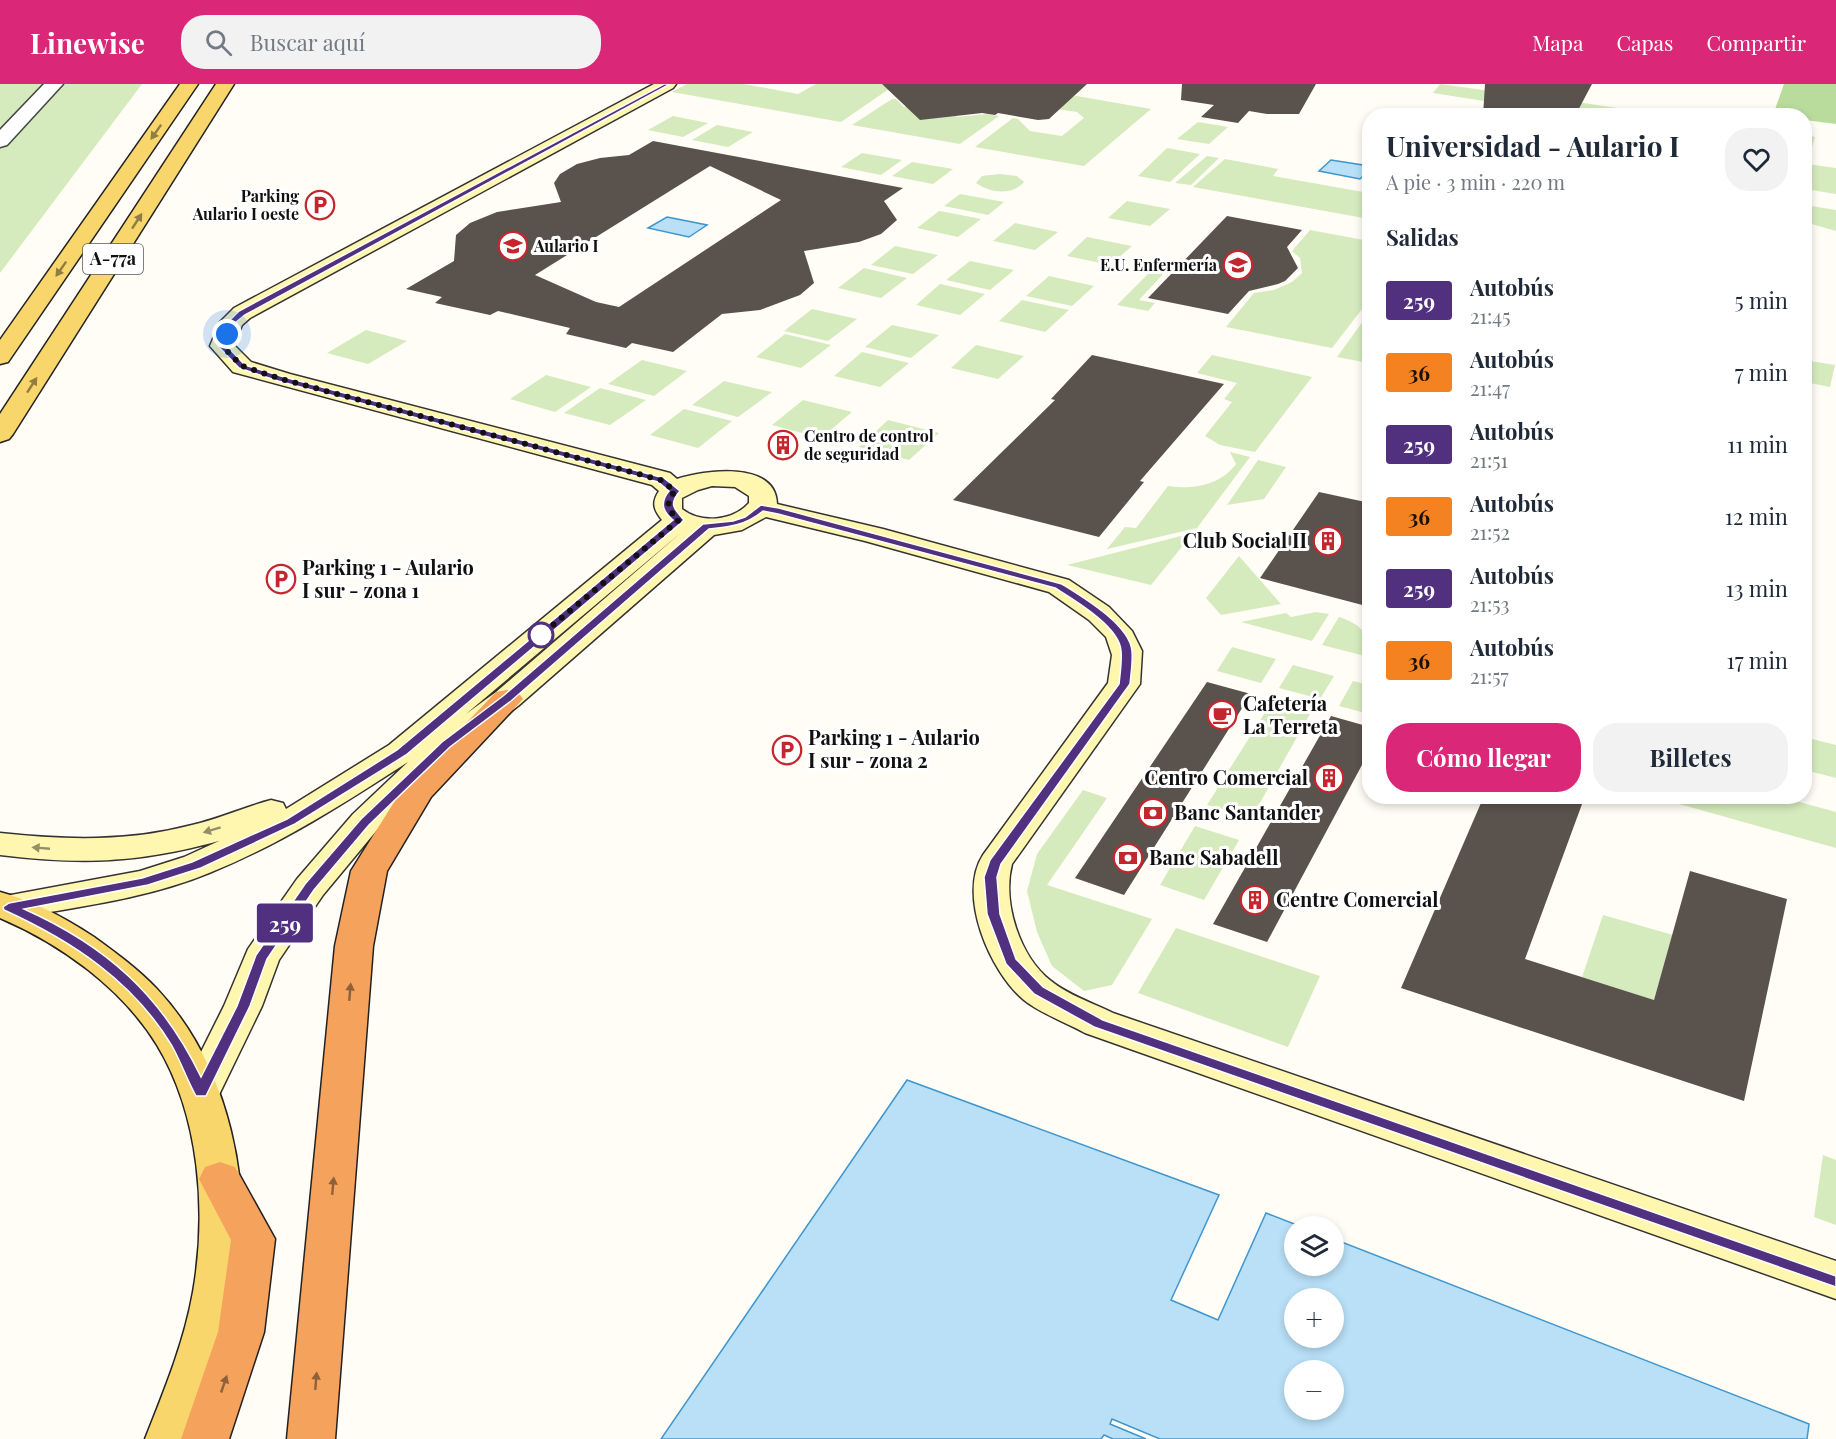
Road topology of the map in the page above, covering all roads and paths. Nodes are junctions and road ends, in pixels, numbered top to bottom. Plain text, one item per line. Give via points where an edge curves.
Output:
1 (54, 84) edge
2 (189, 84) edge
3 (225, 84) edge
4 (667, 84) edge
5 (0, 141) edge
6 (0, 357) edge
7 (0, 434) edge
8 (683, 499) junction
9 (762, 504) junction
10 (507, 699) junction
11 (402, 752) junction
12 (0, 844) edge
13 (4, 906) edge
14 (201, 1092) junction
15 (220, 1179) junction
16 (1836, 1280) edge
17 (169, 1439) edge
18 (205, 1439) edge
19 (311, 1439) edge

1 - 5 street
2 -> 6 main road, A-77a
7 -> 3 main road, A-77a
4 - 8 street via 242,313 232,322 222,346 242,366 281,379
8 - 9 street via 735,524 748,519
8 - 9 street via 719,478 740,480 760,490
8 - 10 street
8 - 11 street
9 - 16 street via 1059,586 1086,603 1118,632 1127,649 1125,684 994,863 994,914 1011,961 1038,991 1099,1023
10 - 14 street via 446,744 365,822 310,887 261,958 243,1006
19 -> 10 highway via 354,946 369,871 418,791
11 -> 12 street via 325,790 180,839 108,850
11 - 13 street via 291,821 196,865 144,882
13 - 14 main road via 38,920 94,952 141,994 178,1044
14 - 15 main road
15 - 17 main road via 218,1270 201,1353
18 -> 15 highway via 241,1332 253,1239

